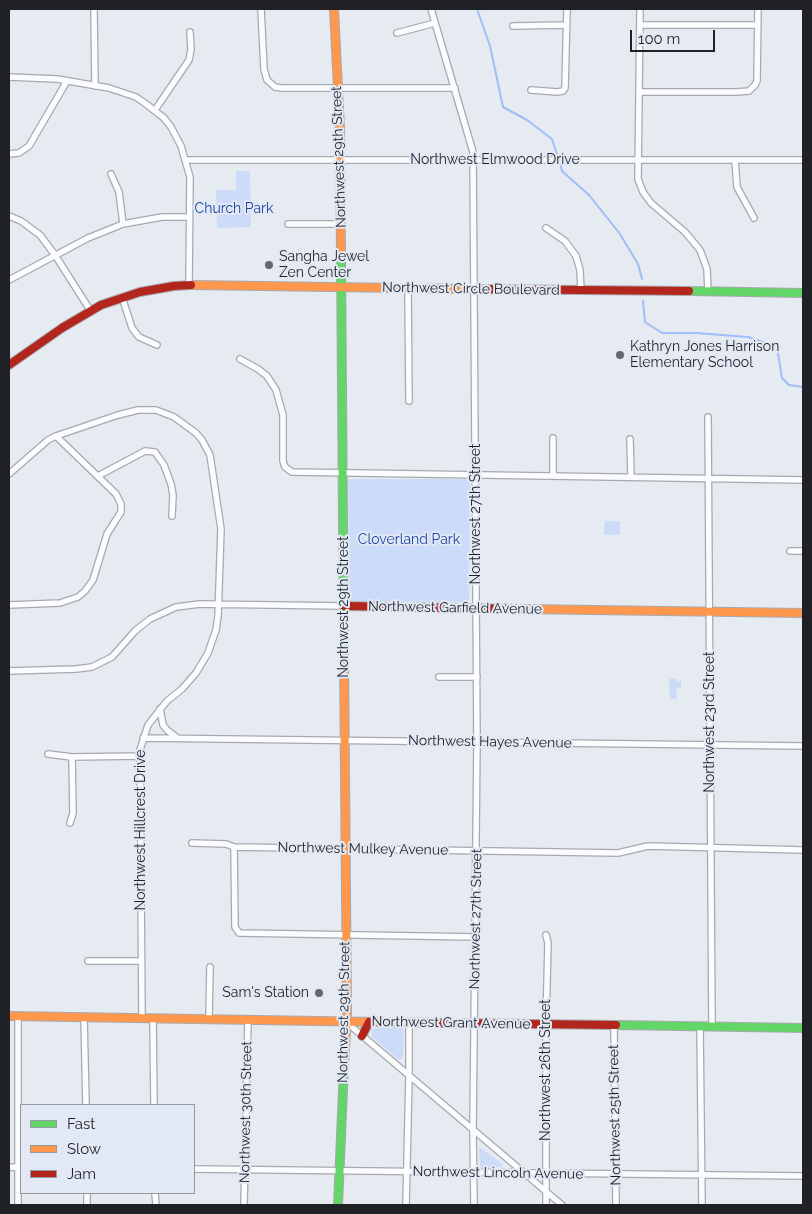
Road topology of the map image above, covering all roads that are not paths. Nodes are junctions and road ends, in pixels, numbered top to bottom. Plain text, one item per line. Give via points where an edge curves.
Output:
1 (94, 9) edge
2 (261, 9) edge
3 (334, 9) edge
4 (431, 9) edge
5 (567, 9) edge
6 (640, 9) edge
7 (758, 9) edge
8 (435, 24) junction
9 (640, 25) junction
10 (758, 25) junction
11 (513, 26) dead end
12 (566, 26) junction
13 (190, 32) dead end
14 (397, 33) dead end
15 (9, 77) edge
16 (67, 81) junction
17 (95, 86) junction
18 (455, 88) junction
19 (338, 89) junction
20 (531, 90) dead end
21 (639, 92) junction
22 (155, 110) junction
23 (9, 154) edge
24 (186, 160) junction
25 (340, 160) junction
26 (474, 160) junction
27 (638, 160) junction
28 (735, 160) junction
29 (803, 160) edge
30 (111, 174) dead end
31 (9, 216) edge
32 (189, 217) junction
33 (754, 218) dead end
34 (123, 224) junction
35 (288, 224) dead end
36 (341, 224) junction
37 (546, 228) dead end
38 (55, 255) junction
39 (9, 280) edge
40 (189, 285) junction
41 (342, 286) junction
42 (408, 288) junction
43 (474, 289) junction
44 (581, 291) junction
45 (708, 292) junction
46 (803, 293) edge
47 (122, 297) junction
48 (90, 310) junction
49 (157, 345) dead end
50 (240, 359) dead end
51 (9, 365) edge
52 (409, 401) dead end
53 (708, 417) dead end
54 (56, 436) junction
55 (553, 438) dead end
56 (630, 439) dead end
57 (343, 473) junction
58 (9, 474) edge
59 (476, 475) junction
60 (553, 475) junction
61 (98, 476) junction
62 (631, 477) junction
63 (708, 478) junction
64 (803, 480) edge
65 (172, 516) dead end
66 (790, 551) dead end
67 (803, 551) edge
68 (9, 605) edge
69 (218, 605) junction
70 (344, 606) junction
71 (476, 608) junction
72 (709, 611) junction
73 (803, 613) edge
74 (9, 671) edge
75 (439, 677) dead end
76 (477, 677) junction
77 (160, 709) junction
78 (176, 737) junction
79 (143, 738) junction
80 (345, 740) junction
81 (477, 742) junction
82 (710, 745) junction
83 (803, 746) edge
84 (48, 754) dead end
85 (140, 756) junction
86 (72, 757) junction
87 (70, 823) dead end
88 (192, 843) dead end
89 (234, 847) junction
90 (712, 848) junction
91 (346, 849) junction
92 (803, 850) edge
93 (477, 851) junction
94 (346, 935) junction
95 (546, 935) dead end
96 (476, 937) junction
97 (88, 961) dead end
98 (140, 961) junction
99 (210, 967) dead end
100 (9, 1016) edge
101 (18, 1016) junction
102 (84, 1017) junction
103 (142, 1018) junction
104 (153, 1018) junction
105 (209, 1019) junction
106 (248, 1020) junction
107 (346, 1022) junction
108 (369, 1022) junction
109 (409, 1022) junction
110 (474, 1024) junction
111 (546, 1024) junction
112 (614, 1026) junction
113 (700, 1027) junction
114 (712, 1027) junction
115 (803, 1028) edge
116 (362, 1036) junction
117 (409, 1076) junction
118 (86, 1104) edge
119 (154, 1104) edge
120 (473, 1130) junction
121 (9, 1167) edge
122 (20, 1168) edge
123 (195, 1170) edge
124 (245, 1170) junction
125 (339, 1171) junction
126 (407, 1172) junction
127 (474, 1172) junction
128 (525, 1174) junction
129 (546, 1174) junction
130 (616, 1174) junction
131 (702, 1175) junction
132 (803, 1176) edge
133 (546, 1192) junction
134 (18, 1205) edge
135 (244, 1205) edge
136 (338, 1205) edge
137 (406, 1205) edge
138 (474, 1205) edge
139 (546, 1205) edge
140 (562, 1205) edge
141 (616, 1205) edge
142 (702, 1205) edge

1 - 17 street
2 - 19 street via 264,69 270,84 281,88
3 - 19 street, Northwest 29th Street
4 - 8 street, Northwest 27th Street
5 - 12 street
6 - 9 street
7 - 10 street
8 - 14 street
8 - 18 street, Northwest 27th Street
9 - 10 street
9 - 21 street
10 - 21 street via 757,81 749,91
11 - 12 street
12 - 20 street via 565,88 557,92
13 - 22 street via 188,60
15 - 16 street
16 - 17 street
16 - 23 street via 29,146 18,154
17 - 22 street via 123,92
18 - 19 street
18 - 26 street, Northwest 27th Street
19 - 25 street, Northwest 29th Street
21 - 27 street
22 - 24 street via 178,138
24 - 25 street, Northwest Elmwood Drive
24 - 32 street via 190,177
25 - 26 street, Northwest Elmwood Drive
25 - 36 street, Northwest 29th Street
26 - 27 street, Northwest Elmwood Drive
26 - 43 street, Northwest 27th Street
27 - 28 street, Northwest Elmwood Drive
27 - 45 street via 638,179 647,198 700,250 707,269
28 - 29 street, Northwest Elmwood Drive
28 - 33 street via 737,187
30 - 34 street via 119,192
31 - 38 street via 31,227
32 - 34 street via 162,217
32 - 40 street
34 - 38 street
35 - 36 street
36 - 41 street, Northwest 29th Street
37 - 44 street via 564,241 576,256
38 - 39 street
38 - 48 street
40 - 41 street, Northwest Circle Boulevard
40 - 47 street, Northwest Circle Boulevard via 155,288
41 - 42 street, Northwest Circle Boulevard
41 - 57 street, Northwest 29th Street
42 - 43 street, Northwest Circle Boulevard
42 - 52 street
43 - 44 street, Northwest Circle Boulevard
43 - 59 street, Northwest 27th Street
44 - 45 street, Northwest Circle Boulevard
45 - 46 street, Northwest Circle Boulevard
47 - 48 street, Northwest Circle Boulevard
47 - 49 street via 132,328 139,337
48 - 51 street, Northwest Circle Boulevard
50 - 57 street via 258,368 276,390 283,416 284,461 288,470 296,473
53 - 63 street, Northwest 23rd Street
54 - 58 street, Northwest Hillcrest Drive
54 - 61 street
54 - 69 street, Northwest Hillcrest Drive via 118,414 147,410 168,414 196,433 210,455 220,512
55 - 60 street
56 - 62 street
57 - 59 street
57 - 70 street, Northwest 29th Street
59 - 60 street
59 - 71 street, Northwest 27th Street
60 - 62 street
61 - 65 street via 145,451 155,452 171,484
61 - 68 street via 116,494 122,508 107,534 90,585 78,597 65,602
62 - 63 street
63 - 64 street
63 - 72 street, Northwest 23rd Street
66 - 67 street
69 - 70 street, Northwest Garfield Avenue
69 - 74 street, Northwest Garfield Avenue via 183,606 157,615 135,631 112,657 92,666
69 - 77 street, Northwest Hillcrest Drive via 216,630 203,661 190,680
70 - 71 street, Northwest Garfield Avenue
70 - 80 street, Northwest 29th Street
71 - 72 street, Northwest Garfield Avenue
71 - 76 street, Northwest 27th Street
72 - 73 street, Northwest Garfield Avenue
72 - 82 street, Northwest 23rd Street
75 - 76 street
76 - 81 street, Northwest 27th Street
77 - 78 street via 163,725
77 - 79 street, Northwest Hillcrest Drive
78 - 79 street, Northwest Hayes Avenue
78 - 80 street, Northwest Hayes Avenue
79 - 85 street, Northwest Hillcrest Drive
80 - 81 street, Northwest Hayes Avenue
80 - 91 street, Northwest 29th Street
81 - 82 street, Northwest Hayes Avenue
81 - 93 street, Northwest 27th Street
82 - 83 street, Northwest Hayes Avenue
82 - 90 street, Northwest 23rd Street
84 - 86 street
85 - 86 street
85 - 98 street, Northwest Hillcrest Drive
86 - 87 street via 73,812
88 - 89 street, Northwest Mulkey Avenue
89 - 91 street, Northwest Mulkey Avenue
89 - 94 street via 236,931
90 - 92 street, Northwest Mulkey Avenue
90 - 93 street, Northwest Mulkey Avenue via 648,846 618,853
90 - 114 street, Northwest 23rd Street
91 - 93 street, Northwest Mulkey Avenue
91 - 94 street, Northwest 29th Street
93 - 96 street, Northwest 27th Street
94 - 96 street
94 - 107 street, Northwest 29th Street
95 - 111 street, Northwest 26th Street
96 - 110 street, Northwest 27th Street
97 - 98 street
98 - 103 street, Northwest Hillcrest Drive
99 - 105 street
100 - 101 street, Northwest Grant Avenue
101 - 102 street, Northwest Grant Avenue
101 - 122 street
102 - 103 street, Northwest Grant Avenue
102 - 118 street
103 - 104 street, Northwest Grant Avenue
104 - 105 street, Northwest Grant Avenue
104 - 119 street
105 - 106 street, Northwest Grant Avenue
106 - 107 street, Northwest Grant Avenue
106 - 124 street, Northwest 30th Street
107 - 108 street, Northwest Grant Avenue
107 - 116 street
107 - 125 street, Northwest 29th Street
108 - 109 street, Northwest Grant Avenue
108 - 116 street
109 - 110 street, Northwest Grant Avenue
109 - 117 street
110 - 111 street, Northwest Grant Avenue
110 - 120 street, Northwest 27th Street
111 - 112 street, Northwest Grant Avenue
111 - 129 street, Northwest 26th Street
112 - 113 street, Northwest Grant Avenue
112 - 130 street, Northwest 25th Street
113 - 114 street, Northwest Grant Avenue
113 - 131 street
114 - 115 street, Northwest Grant Avenue
116 - 117 street
117 - 120 street
117 - 126 street
120 - 127 street, Northwest 27th Street
120 - 128 street
121 - 122 street
122 - 134 street
123 - 124 street, Northwest Lincoln Avenue
124 - 125 street, Northwest Lincoln Avenue
124 - 135 street, Northwest 30th Street
125 - 126 street, Northwest Lincoln Avenue
125 - 136 street, Northwest 29th Street
126 - 127 street, Northwest Lincoln Avenue
126 - 137 street
127 - 128 street, Northwest Lincoln Avenue
127 - 138 street, Northwest 27th Street
128 - 129 street, Northwest Lincoln Avenue
128 - 133 street
129 - 130 street, Northwest Lincoln Avenue
129 - 133 street, Northwest 26th Street
130 - 131 street, Northwest Lincoln Avenue
130 - 141 street, Northwest 25th Street
131 - 132 street, Northwest Lincoln Avenue
131 - 142 street
133 - 139 street, Northwest 26th Street
133 - 140 street

